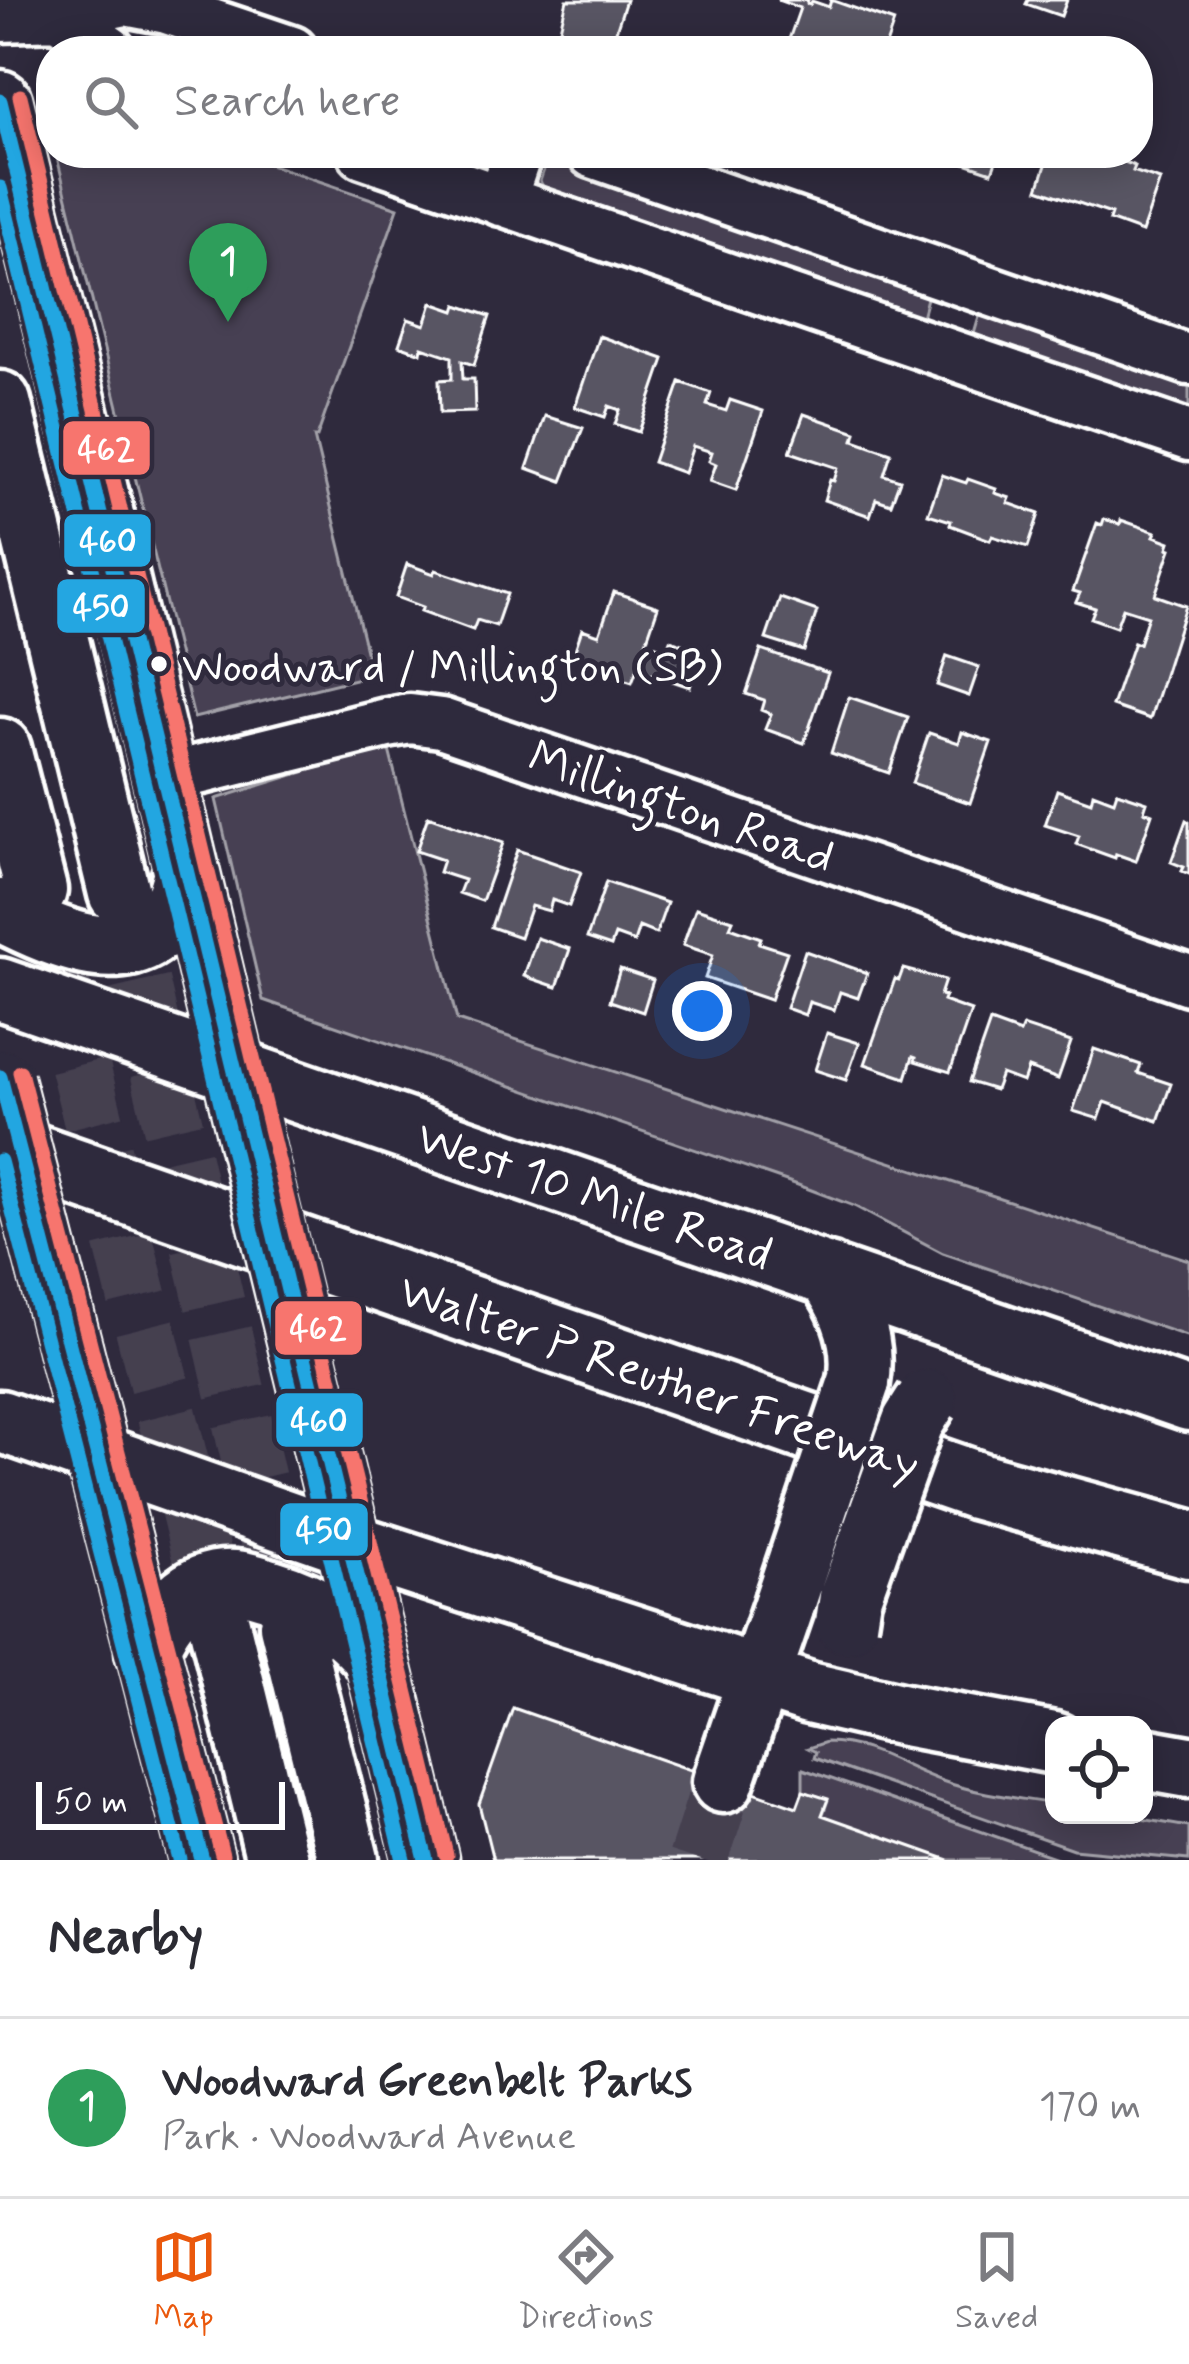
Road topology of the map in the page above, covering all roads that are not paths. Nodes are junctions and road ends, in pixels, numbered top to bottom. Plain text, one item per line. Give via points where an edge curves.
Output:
1 (59, 15) junction
2 (0, 17) edge
3 (89, 36) edge
4 (247, 36) edge
5 (0, 100) edge
6 (406, 168) edge
7 (512, 168) edge
8 (636, 168) edge
9 (501, 201) junction
10 (962, 281) junction
11 (939, 352) junction
12 (1189, 360) edge
13 (0, 402) edge
14 (1189, 436) edge
15 (0, 749) edge
16 (166, 778) junction
17 (186, 866) junction
18 (118, 892) tunnel mouth
19 (18, 900) edge
20 (1189, 980) edge
21 (0, 989) edge
22 (234, 1070) junction
23 (0, 1078) edge
24 (0, 1146) edge
25 (828, 1274) junction
26 (973, 1326) junction
27 (1189, 1400) edge
28 (0, 1421) edge
29 (98, 1455) junction
30 (349, 1544) junction
31 (1189, 1544) edge
32 (219, 1624) tunnel mouth
33 (290, 1625) tunnel mouth
34 (147, 1652) junction
35 (378, 1662) junction
36 (759, 1677) junction
37 (892, 1713) junction
38 (1045, 1741) edge
39 (1153, 1761) edge
40 (1189, 1767) edge
41 (723, 1782) tunnel mouth
42 (202, 1860) edge
43 (277, 1860) edge
44 (348, 1860) edge
45 (426, 1860) edge

1 - 2 street
1 - 3 street
1 - 4 street via 125,2
5 - 16 main road
6 - 9 street
7 - 9 street
8 - 10 street
9 - 11 street
10 - 11 street
10 - 12 street
11 - 14 street
13 - 18 main road
15 - 19 main road
16 - 17 main road
16 - 20 street, Millington Road via 387,722 441,723
17 - 19 main road via 166,920 119,946 68,940
17 - 22 main road
21 - 22 main road, West 10 Mile Road
22 - 25 main road, West 10 Mile Road
22 - 30 main road, bridge
23 - 29 main road, bridge
24 - 31 highway, Walter P Reuther Freeway via 978,1486
25 - 26 main road, West 10 Mile Road
25 - 36 main road, bridge via 851,1310 859,1382
26 - 27 main road, West 10 Mile Road
26 - 37 main road, bridge via 913,1422 850,1597 849,1650 861,1683
28 - 29 main road
29 - 30 main road
29 - 34 main road
30 - 35 main road
30 - 36 main road
32 - 43 main road
33 - 44 main road
34 - 35 main road via 180,1600 236,1581 315,1606
34 - 42 main road
35 - 45 main road
36 - 37 main road
36 - 41 main road
37 - 38 main road
39 - 40 main road

